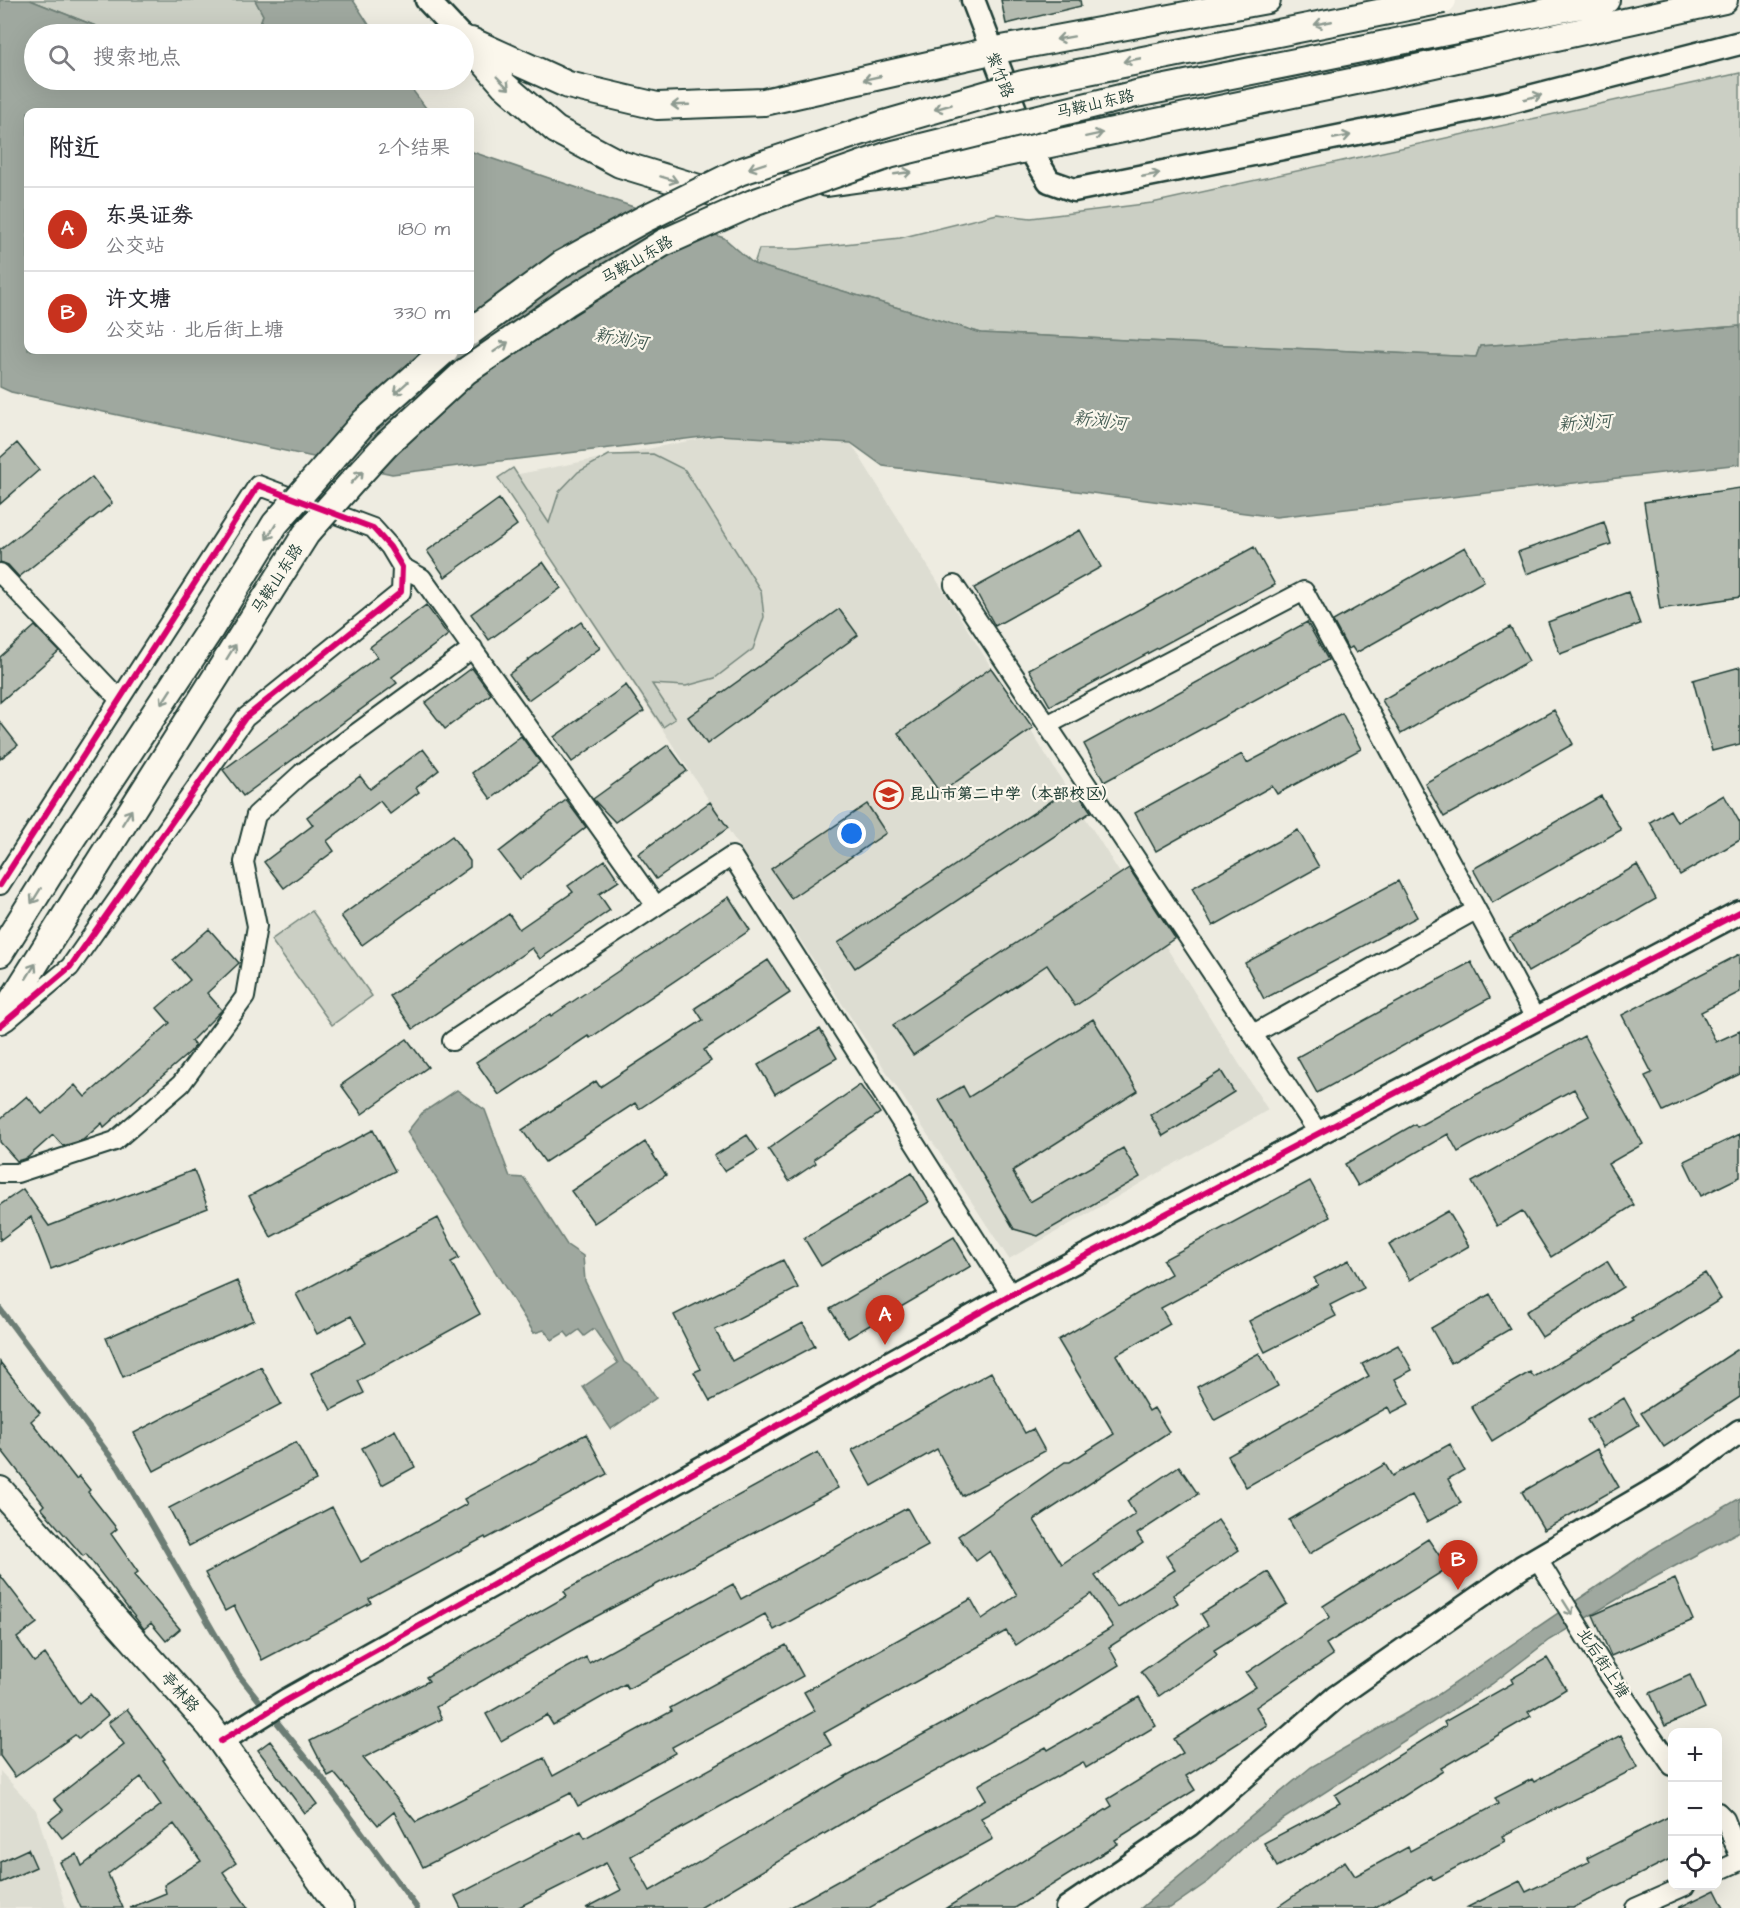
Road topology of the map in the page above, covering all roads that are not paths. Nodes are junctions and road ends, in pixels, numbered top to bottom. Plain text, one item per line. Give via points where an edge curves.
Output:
1 (427, 0) edge
2 (973, 0) edge
3 (1267, 0) edge
4 (1443, 0) edge
5 (1606, 0) edge
6 (1724, 0) edge
7 (450, 24) edge
8 (474, 43) edge
9 (1740, 43) edge
10 (474, 50) edge
11 (991, 51) junction
12 (1030, 149) junction
13 (474, 329) edge
14 (440, 354) edge
15 (402, 567) junction
16 (0, 573) edge
17 (954, 585) dead end
18 (473, 648) junction
19 (119, 699) junction
20 (1047, 725) junction
21 (0, 885) edge
22 (656, 906) junction
23 (1476, 910) junction
24 (1740, 912) edge
25 (0, 953) edge
26 (0, 1020) edge
27 (1536, 1020) junction
28 (0, 1026) edge
29 (1253, 1034) junction
30 (452, 1041) dead end
31 (1319, 1134) junction
32 (0, 1173) edge
33 (1011, 1295) junction
34 (1740, 1431) edge
35 (0, 1490) edge
36 (1537, 1558) junction
37 (220, 1741) junction
38 (1668, 1760) edge
39 (1722, 1816) edge
40 (1740, 1859) edge
41 (1722, 1869) edge
42 (1676, 1890) edge
43 (340, 1908) edge
44 (1067, 1908) edge
45 (1635, 1908) edge

1 - 7 street
2 - 11 street, 紫竹路
3 -> 11 main road
4 -> 13 main road, 马鞍山东路, bridge via 1023,84 881,124 739,172 562,264
26 -> 5 main road, 马鞍山东路, bridge via 306,534 387,444 466,371 566,303 663,243 753,203 911,149 1136,94
12 -> 6 main road
11 -> 8 main road via 764,102 657,106 568,85
12 -> 9 street, 紫竹路 via 1049,181 1074,190 1506,104
10 -> 12 main road via 504,85 556,130 620,164 715,193 833,183
11 - 12 street, 紫竹路
14 -> 25 main road, 马鞍山东路, bridge via 364,422 275,524
15 - 18 street via 422,578
15 - 19 street via 373,528 258,485
15 - 28 street via 401,592 245,718 70,967
16 - 19 street
17 - 20 street
18 - 22 street
18 - 32 street via 302,772 256,815 244,862 257,926 245,997 181,1084 115,1141 17,1173
19 - 21 street
20 - 23 street via 1304,591
20 - 29 street
22 - 30 street
22 - 33 street via 732,856
23 - 27 street
23 - 29 street
24 - 27 street
27 - 31 street
29 - 31 street
31 - 33 street
33 - 37 street via 256,1717
34 - 36 street via 1676,1477
35 - 37 main road, 亭林路
36 -> 38 street, 北后街上塘 via 1605,1669
36 - 44 street via 1336,1697 1189,1825
37 - 43 main road, 亭林路
39 - 40 street
40 - 41 street
42 - 45 street

